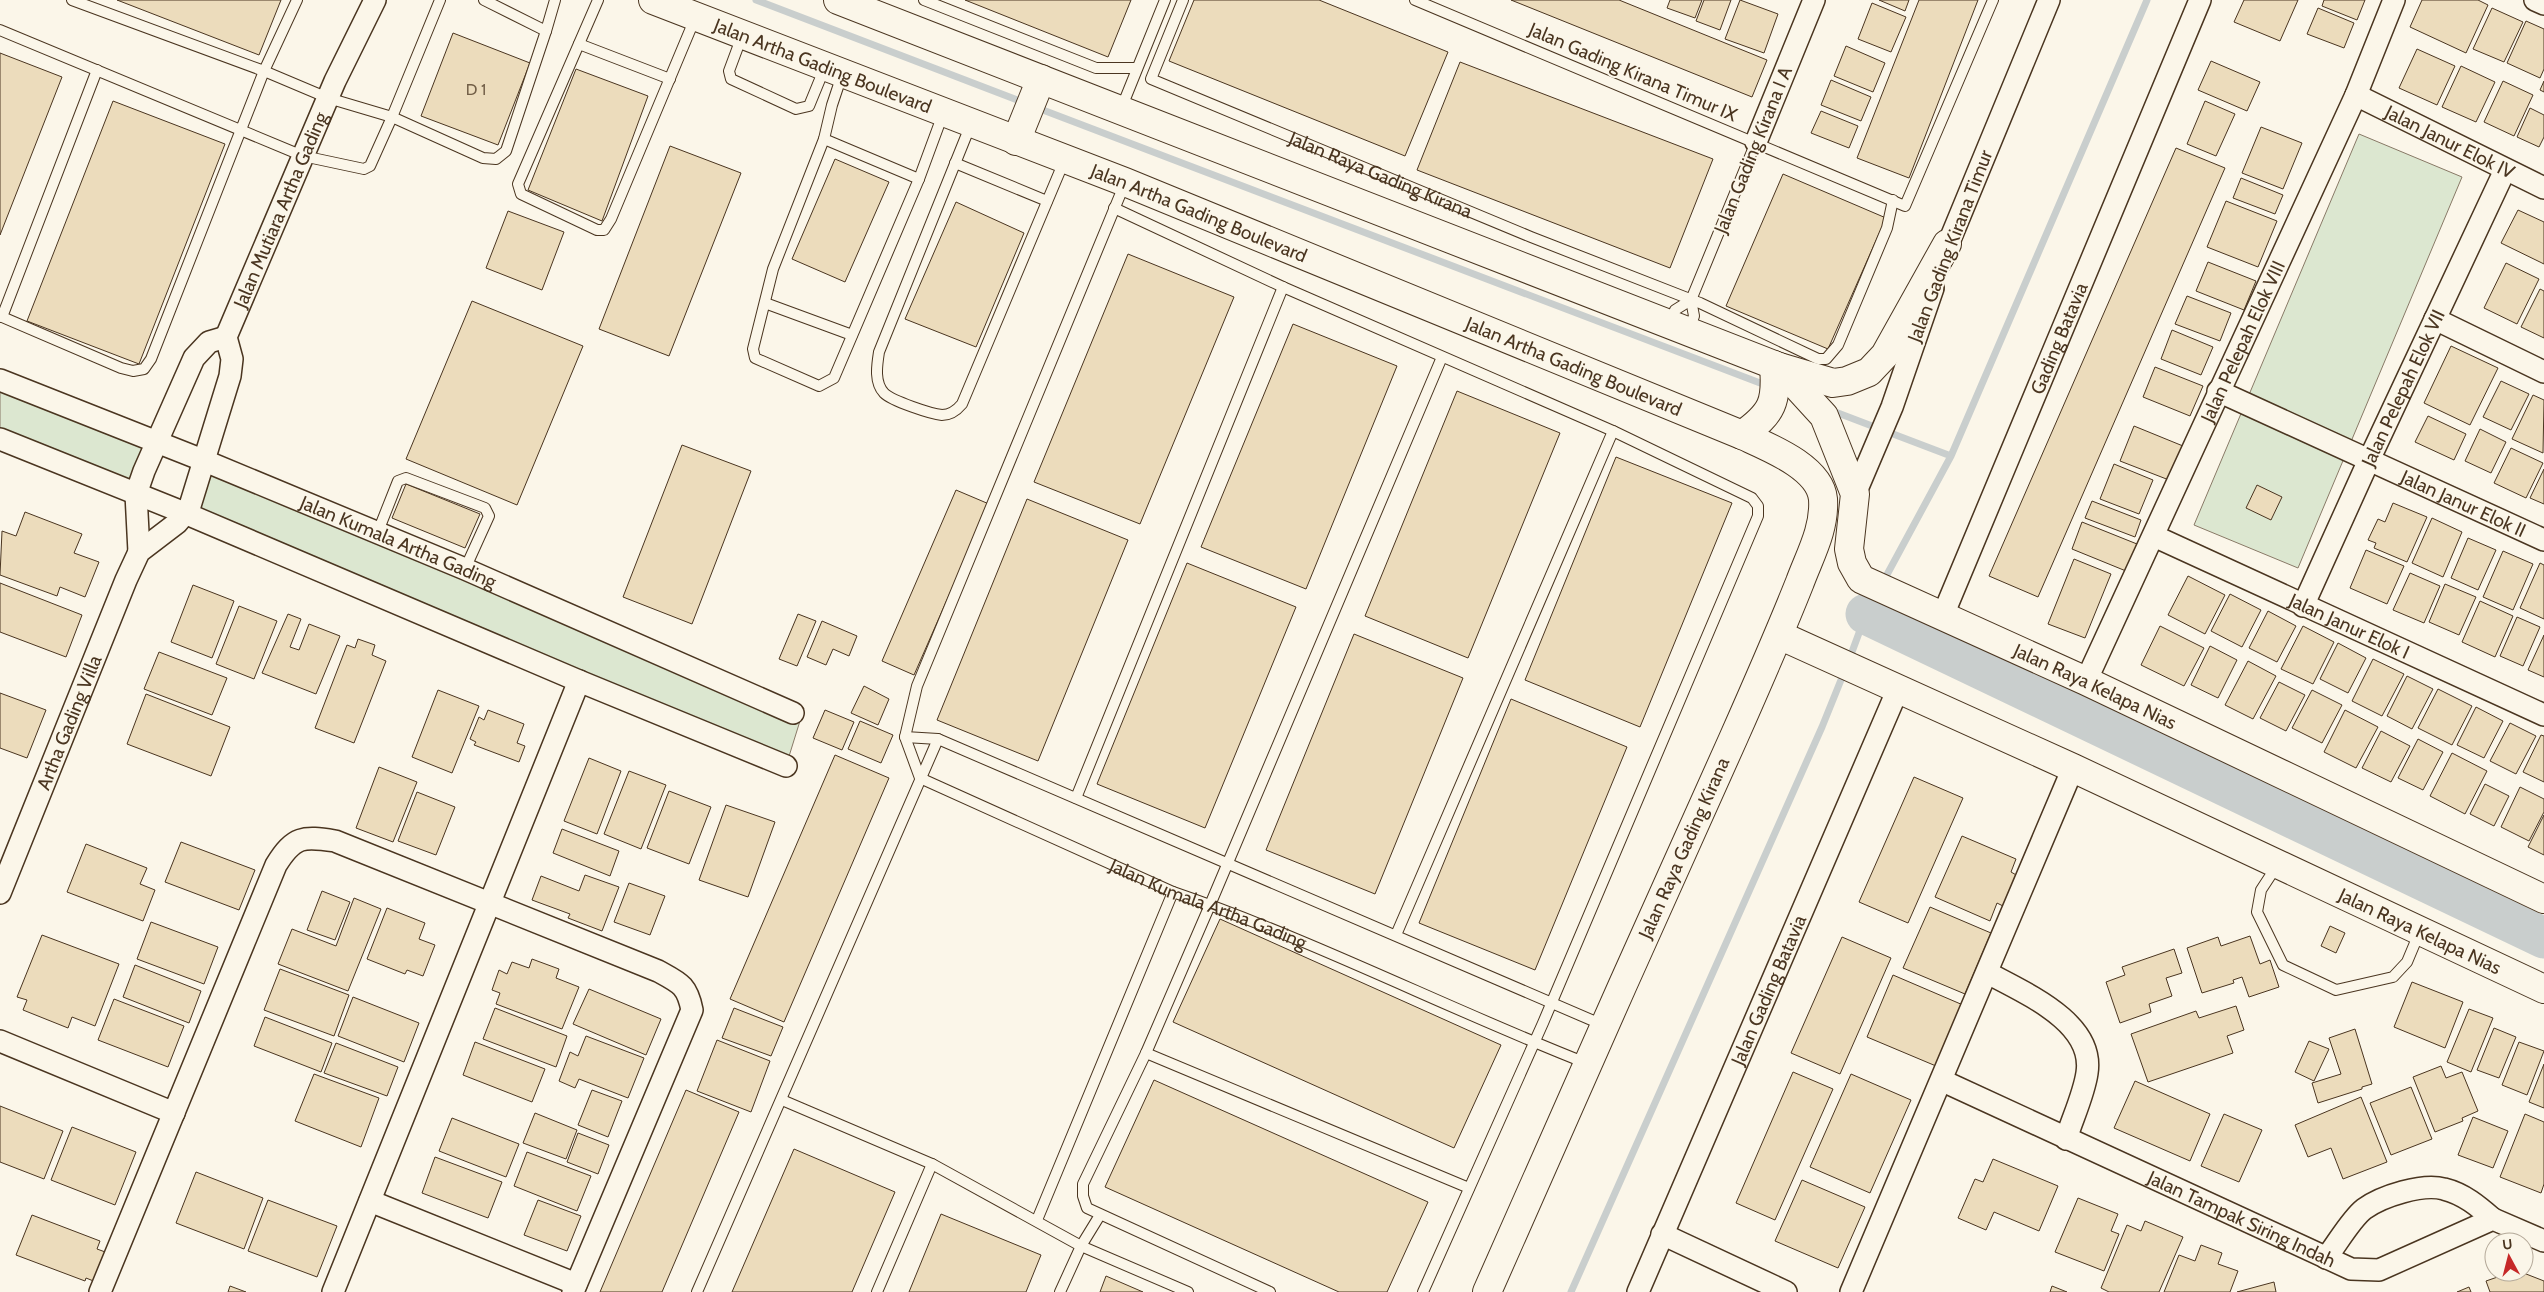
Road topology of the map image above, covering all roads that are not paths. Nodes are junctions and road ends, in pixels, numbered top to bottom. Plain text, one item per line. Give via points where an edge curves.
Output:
1 (72, 0) edge
2 (297, 0) edge
3 (358, 0) edge
4 (375, 0) edge
5 (440, 0) edge
6 (484, 0) edge
7 (555, 0) edge
8 (598, 0) edge
9 (654, 0) edge
10 (838, 0) edge
11 (924, 0) edge
12 (1165, 0) edge
13 (1183, 0) edge
14 (1415, 0) edge
15 (1814, 0) edge
16 (1993, 0) edge
17 (2049, 0) edge
18 (2200, 0) edge
19 (2394, 0) edge
20 (2535, 0) edge
21 (2544, 4) edge
22 (696, 16) junction
23 (0, 30) edge
24 (546, 31) junction
25 (744, 34) junction
26 (579, 44) junction
27 (1137, 68) junction
28 (834, 69) junction
29 (97, 70) junction
30 (264, 71) junction
31 (670, 79) junction
32 (1039, 86) junction
33 (331, 90) junction
34 (2356, 95) junction
35 (1121, 110) junction
36 (943, 113) junction
37 (392, 117) junction
38 (971, 124) junction
39 (241, 130) junction
40 (1020, 133) junction
41 (824, 139) junction
42 (1756, 142) junction
43 (303, 156) junction
44 (1065, 158) junction
45 (955, 164) junction
46 (2505, 170) junction
47 (920, 179) junction
48 (1125, 182) junction
49 (2544, 188) edge
50 (1892, 200) junction
51 (1047, 201) junction
52 (1114, 208) junction
53 (1948, 244) junction
54 (1283, 287) junction
55 (1691, 300) junction
56 (765, 303) junction
57 (1, 316) edge
58 (2435, 319) junction
59 (1679, 328) junction
60 (852, 335) junction
61 (226, 337) junction
62 (1442, 357) junction
63 (2544, 372) edge
64 (0, 380) edge
65 (1787, 381) junction
66 (2218, 392) junction
67 (1613, 430) junction
68 (1748, 432) junction
69 (0, 439) edge
70 (157, 443) junction
71 (2369, 460) junction
72 (205, 461) junction
73 (136, 494) junction
74 (1855, 494) junction
75 (187, 514) junction
76 (377, 534) junction
77 (2154, 536) junction
78 (2544, 540) edge
79 (139, 552) junction
80 (465, 569) junction
81 (2303, 606) junction
82 (1935, 612) junction
83 (1779, 635) junction
84 (579, 681) junction
85 (2086, 681) junction
86 (1892, 687) junction
87 (793, 713) dead end
88 (2544, 715) edge
89 (905, 737) junction
90 (938, 739) junction
91 (786, 766) dead end
92 (2074, 768) junction
93 (920, 778) junction
94 (1076, 798) junction
95 (1228, 863) junction
96 (2278, 864) junction
97 (1173, 892) junction
98 (0, 893) edge
99 (2544, 899) edge
100 (491, 904) junction
101 (1210, 904) junction
102 (2420, 930) junction
103 (1396, 935) junction
104 (1988, 973) junction
105 (2544, 989) edge
106 (1552, 1002) junction
107 (1604, 1026) junction
108 (0, 1041) edge
109 (1534, 1041) junction
110 (1146, 1053) junction
111 (1586, 1063) junction
112 (1943, 1081) junction
113 (782, 1100) junction
114 (174, 1112) junction
115 (2066, 1138) junction
116 (932, 1164) junction
117 (1469, 1188) junction
118 (370, 1201) junction
119 (1100, 1215) junction
120 (2493, 1219) junction
121 (1037, 1220) junction
122 (1662, 1234) junction
123 (2544, 1240) edge
124 (1081, 1246) junction
125 (2326, 1258) junction
126 (575, 1288) edge
127 (1247, 1288) edge
128 (100, 1292) edge
129 (333, 1292) edge
130 (698, 1292) edge
131 (877, 1292) edge
132 (1060, 1292) edge
133 (1188, 1292) edge
134 (1270, 1292) edge
135 (1423, 1292) edge
136 (1487, 1292) edge
137 (1638, 1292) edge
138 (1786, 1292) edge
139 (1851, 1292) edge

1 - 30 lane
2 - 30 lane
3 - 33 street, Jalan Mutiara Artha Gading
4 - 33 street, Jalan Mutiara Artha Gading
5 - 37 lane
6 - 24 lane
7 - 24 lane
8 - 26 lane
9 - 22 main road, Jalan Artha Gading Boulevard
10 - 32 main road
11 - 27 lane via 1096,68
12 - 27 lane
13 - 55 lane, Jalan Raya Gading Kirana via 1151,79
14 - 42 lane, Jalan Gading Kirana Timur IX
15 - 42 street, Jalan Gading Kirana I A
16 - 50 lane, Jalan Gading Kirana Timur IX via 1905,206
17 - 53 street, Jalan Gading Kirana Timur
18 - 82 street, Gading Batavia
19 - 34 street, Jalan Pelepah Elok VIII
20 - 21 street
22 - 25 main road, Jalan Artha Gading Boulevard
22 - 31 lane
23 - 29 lane
24 - 37 lane via 506,151 496,158 484,158
25 - 28 main road, Jalan Artha Gading Boulevard
25 - 28 lane via 729,71 731,80 796,109 809,106
26 - 31 lane
26 - 31 lane via 518,184 521,194 597,230 604,230 611,219
27 - 35 lane
28 - 36 main road, Jalan Artha Gading Boulevard
28 - 41 lane via 832,105
29 - 39 lane
29 - 57 lane
30 - 33 lane
30 - 39 lane
32 - 35 main road
32 - 40 main road
33 - 37 lane
33 - 43 street, Jalan Mutiara Artha Gading
34 - 46 street, Jalan Janur Elok IV
34 - 66 street, Jalan Pelepah Elok VIII
35 - 59 main road
36 - 38 main road, Jalan Artha Gading Boulevard
36 - 47 lane
37 - 43 lane via 370,166 364,169
38 - 40 main road, Jalan Artha Gading Boulevard
38 - 45 lane
39 - 43 lane
39 - 57 lane via 151,359 144,369 121,368
40 - 44 main road, Jalan Artha Gading Boulevard
41 - 47 lane
41 - 56 lane via 773,269
42 - 50 lane, Jalan Gading Kirana Timur IX
42 - 55 lane, Jalan Gading Kirana I A
43 - 61 street, Jalan Mutiara Artha Gading
44 - 48 main road, Jalan Artha Gading Boulevard
44 - 51 lane
45 - 51 lane
45 - 51 lane via 879,352 877,380 884,393 898,401 943,415 956,411 962,404
46 - 49 street, Jalan Janur Elok IV
46 - 58 street, Jalan Pelepah Elok VII
47 - 60 lane
48 - 52 lane
48 - 68 main road, Jalan Artha Gading Boulevard
50 - 55 lane via 1887,228 1846,327 1836,348 1826,359 1813,357
52 - 54 lane
52 - 89 lane via 917,686
53 - 65 main road via 1886,355 1869,372 1847,382
53 - 74 street, Jalan Gading Kirana Timur via 1892,407
54 - 62 lane
54 - 94 lane
55 - 59 lane via 1694,316
55 - 59 lane via 1675,310
56 - 60 lane
56 - 60 lane via 753,349 755,358 819,386 834,378
58 - 63 street
58 - 71 street, Jalan Pelepah Elok VII
59 - 65 main road
61 - 70 street via 209,342 194,358
61 - 72 street via 232,359 230,376
62 - 67 lane
62 - 95 lane
64 - 70 street, Jalan Kumala Artha Gading
65 - 68 main road via 1768,414
65 - 74 main road, Jalan Raya Kelapa Nias via 1824,416
66 - 71 street, Jalan Janur Elok II
66 - 77 street, Jalan Pelepah Elok VIII
67 - 103 lane
67 - 106 lane via 1752,498 1758,506 1758,516
68 - 83 main road, Jalan Raya Gading Kirana via 1804,468 1818,481 1823,496 1822,524
69 - 73 street
70 - 72 street, Jalan Kumala Artha Gading
70 - 73 street
71 - 78 street, Jalan Janur Elok II
71 - 81 street, Jalan Pelepah Elok VII
72 - 75 street
72 - 76 street, Jalan Kumala Artha Gading
73 - 75 street
73 - 79 street, Artha Gading Villa
74 - 82 main road, Jalan Raya Kelapa Nias via 1849,549 1861,579
75 - 79 street, Artha Gading Villa
75 - 84 street
76 - 80 street, Jalan Kumala Artha Gading
76 - 80 lane via 398,481 406,478 485,508 489,516
77 - 81 street, Jalan Janur Elok I
77 - 85 street, Jalan Pelepah Elok VIII
79 - 98 street, Artha Gading Villa
80 - 87 street, Jalan Kumala Artha Gading
81 - 88 street, Jalan Janur Elok I
82 - 85 main road, Jalan Raya Kelapa Nias
83 - 86 main road, Jalan Raya Kelapa Nias
83 - 107 main road, Jalan Raya Gading Kirana
84 - 91 street
84 - 100 street
85 - 99 main road, Jalan Raya Kelapa Nias
86 - 92 main road, Jalan Raya Kelapa Nias
86 - 122 street, Jalan Gading Batavia
89 - 90 lane
89 - 93 lane
90 - 93 lane
90 - 94 lane
92 - 96 main road, Jalan Raya Kelapa Nias
92 - 104 street
93 - 97 lane, Jalan Kumala Artha Gading
93 - 113 lane
94 - 95 lane
95 - 101 lane
95 - 103 lane
96 - 102 main road, Jalan Raya Kelapa Nias
96 - 102 lane via 2261,890 2257,912 2283,965 2336,990 2393,977 2408,962
97 - 101 lane, Jalan Kumala Artha Gading
97 - 121 lane
100 - 114 street via 335,841 299,839 286,848 276,865
100 - 118 street
100 - 126 street via 681,983 692,1010
101 - 109 lane, Jalan Kumala Artha Gading
101 - 110 lane
102 - 105 main road, Jalan Raya Kelapa Nias
103 - 106 lane
104 - 112 street
104 - 115 street via 2052,1010 2075,1030 2085,1049 2087,1072
106 - 107 lane
106 - 109 lane
107 - 111 main road, Jalan Raya Gading Kirana
108 - 114 street
109 - 111 lane, Jalan Kumala Artha Gading
109 - 117 lane
110 - 117 lane
110 - 119 lane via 1083,1184 1087,1208
111 - 136 main road, Jalan Raya Gading Kirana
112 - 115 street, Jalan Tampak Siring Indah
112 - 139 street
113 - 116 lane
113 - 130 lane
114 - 128 street
115 - 125 street, Jalan Tampak Siring Indah
116 - 121 lane
116 - 131 lane
117 - 135 lane
118 - 126 street
118 - 129 street
119 - 124 lane
119 - 127 lane
120 - 123 street
120 - 125 street, Jalan Tampak Siring Indah via 2379,1270 2351,1269
120 - 125 street via 2467,1198 2443,1188 2406,1191 2363,1210
121 - 124 lane
122 - 137 street, Jalan Gading Batavia
122 - 138 street
124 - 132 lane
124 - 133 lane
127 - 134 lane

